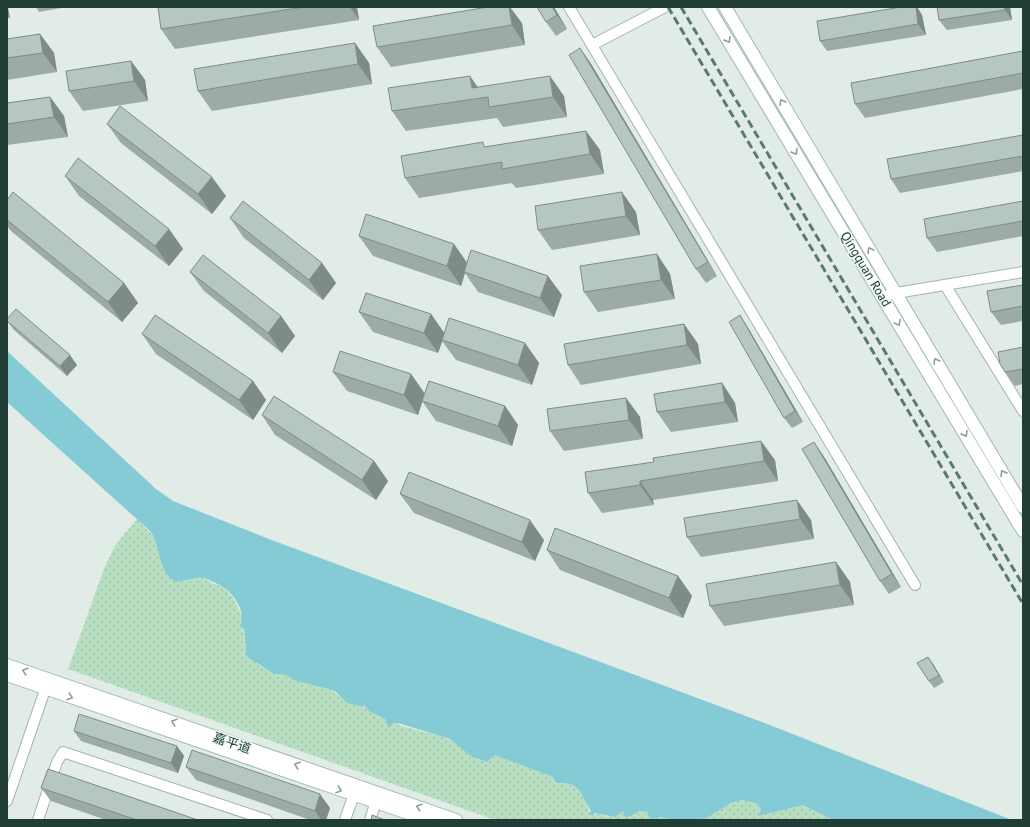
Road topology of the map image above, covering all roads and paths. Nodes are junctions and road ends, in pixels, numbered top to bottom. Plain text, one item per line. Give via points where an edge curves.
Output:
1 (569, 7) edge
2 (665, 7) edge
3 (708, 7) edge
4 (725, 7) edge
5 (592, 45) junction
6 (1023, 272) edge
7 (945, 285) junction
8 (896, 293) junction
9 (882, 296) junction
10 (1023, 411) edge
11 (1023, 506) edge
12 (1023, 531) edge
13 (915, 585) dead end
14 (7, 665) edge
15 (7, 675) edge
16 (47, 684) junction
17 (355, 790) junction
18 (377, 798) junction
19 (7, 801) edge
20 (38, 820) edge
21 (267, 820) edge
22 (345, 820) edge
23 (370, 820) edge
24 (428, 820) edge
25 (456, 820) edge

1 - 5 street
2 - 5 street
3 -> 9 street, Qingquan Road
8 -> 4 street, Qingquan Road
5 - 13 street
6 - 7 street
7 - 8 street
7 - 10 street
8 - 9 street
11 -> 8 street, Qingquan Road
9 -> 12 street, Qingquan Road
16 -> 14 street, 嘉平道
15 - 16 street, 嘉平道
16 - 17 street, 嘉平道
16 - 19 street
17 - 18 street, 嘉平道
17 - 22 street
18 - 23 street
18 - 24 street, 嘉平道
25 -> 18 street, 嘉平道
20 - 21 street via 57,762 63,752

